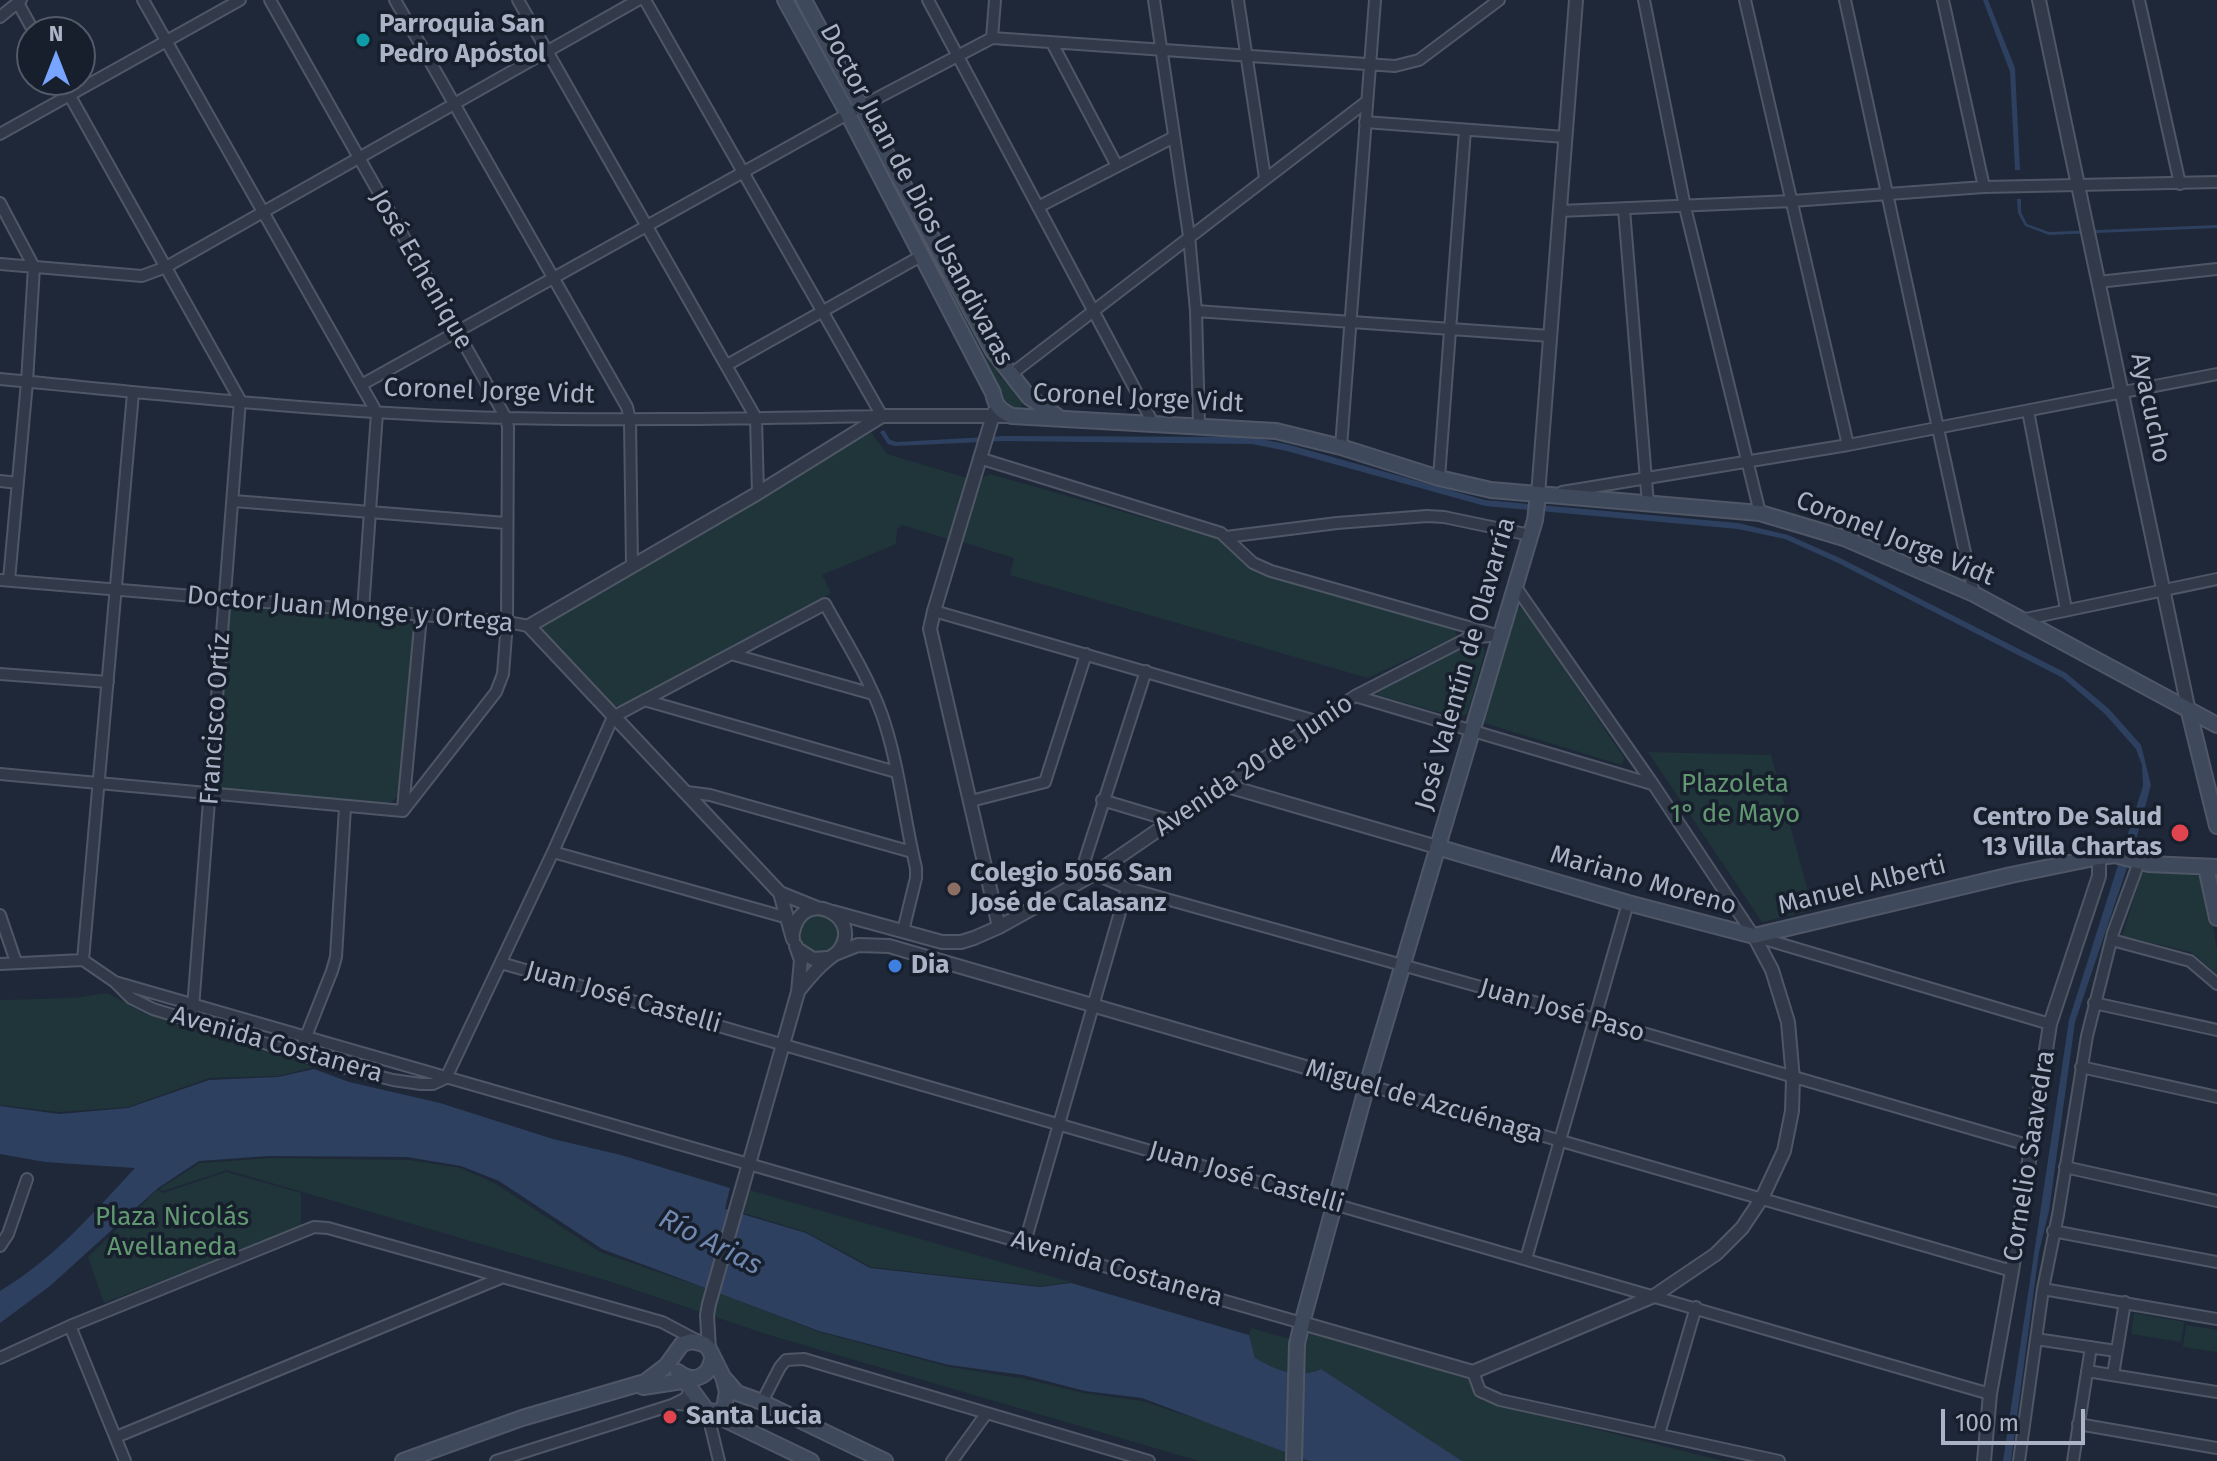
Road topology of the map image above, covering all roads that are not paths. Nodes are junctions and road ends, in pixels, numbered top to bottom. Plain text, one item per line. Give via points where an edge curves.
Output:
1 (143, 0) edge
2 (240, 0) edge
3 (270, 0) edge
4 (395, 0) edge
5 (518, 0) edge
6 (638, 0) edge
7 (645, 0) edge
8 (785, 0) edge
9 (804, 0) edge
10 (928, 0) edge
11 (995, 0) edge
12 (1154, 0) edge
13 (1238, 0) edge
14 (1375, 0) edge
15 (1499, 0) edge
16 (1576, 0) edge
17 (1644, 0) edge
18 (1745, 0) edge
19 (1845, 0) edge
20 (1943, 0) edge
21 (2039, 0) edge
22 (2139, 0) edge
23 (20, 1) edge
24 (0, 17) edge
25 (992, 38) junction
26 (167, 41) junction
27 (1052, 43) junction
28 (1161, 50) junction
29 (548, 52) junction
30 (958, 56) junction
31 (1245, 56) junction
32 (1370, 65) junction
33 (70, 97) junction
34 (1366, 102) junction
35 (455, 105) junction
36 (862, 106) junction
37 (848, 114) junction
38 (1365, 122) junction
39 (1465, 130) junction
40 (0, 134) edge
41 (1174, 137) junction
42 (1565, 137) junction
43 (359, 160) junction
44 (1117, 166) junction
45 (742, 172) junction
46 (1265, 178) junction
47 (2217, 182) edge
48 (2078, 183) junction
49 (2180, 184) junction
50 (1984, 187) junction
51 (1887, 194) junction
52 (1792, 201) junction
53 (0, 203) edge
54 (1038, 207) junction
55 (1685, 207) junction
56 (1624, 209) junction
57 (1560, 211) junction
58 (264, 212) junction
59 (647, 227) junction
60 (1189, 236) junction
61 (921, 256) junction
62 (0, 264) edge
63 (34, 267) junction
64 (166, 267) junction
65 (2217, 269) edge
66 (552, 279) junction
67 (2098, 282) junction
68 (1092, 310) junction
69 (821, 311) junction
70 (1196, 311) junction
71 (1350, 322) junction
72 (1451, 331) junction
73 (457, 332) junction
74 (1550, 336) junction
75 (727, 365) junction
76 (2217, 374) edge
77 (1010, 375) junction
78 (0, 379) edge
79 (27, 382) junction
80 (363, 384) junction
81 (2122, 392) junction
82 (133, 393) junction
83 (1027, 395) junction
84 (240, 400) junction
85 (994, 403) junction
86 (2028, 411) junction
87 (377, 413) junction
88 (882, 416) junction
89 (1014, 416) junction
90 (506, 418) junction
91 (756, 418) junction
92 (1059, 418) junction
93 (630, 420) junction
94 (1153, 423) junction
95 (1199, 425) junction
96 (1935, 427) junction
97 (1848, 445) junction
98 (983, 446) junction
99 (1341, 447) junction
100 (1748, 462) junction
101 (1439, 478) junction
102 (1644, 479) junction
103 (0, 481) edge
104 (18, 483) junction
105 (758, 493) junction
106 (1538, 499) junction
107 (234, 501) junction
108 (1648, 504) junction
109 (369, 513) junction
110 (1760, 513) junction
111 (506, 523) junction
112 (1530, 535) junction
113 (1226, 537) junction
114 (632, 566) junction
115 (2217, 579) edge
116 (5, 580) edge
117 (1515, 586) junction
118 (2163, 589) junction
119 (117, 590) junction
120 (1974, 594) junction
121 (225, 598) junction
122 (2066, 609) junction
123 (363, 610) junction
124 (934, 611) junction
125 (421, 616) junction
126 (2019, 620) junction
127 (507, 622) junction
128 (529, 626) junction
129 (1500, 636) junction
130 (731, 654) junction
131 (1086, 654) junction
132 (1146, 671) junction
133 (0, 674) edge
134 (108, 682) junction
135 (873, 694) junction
136 (1355, 696) junction
137 (644, 700) junction
138 (2189, 712) junction
139 (613, 717) junction
140 (1316, 721) junction
141 (2217, 725) edge
142 (1472, 730) junction
143 (896, 772) junction
144 (0, 774) edge
145 (99, 782) junction
146 (2212, 782) edge
147 (1653, 784) junction
148 (1224, 785) junction
149 (687, 792) junction
150 (210, 793) junction
151 (1102, 800) junction
152 (971, 801) junction
153 (345, 807) junction
154 (403, 811) junction
155 (1172, 821) junction
156 (2217, 826) edge
157 (1437, 847) junction
158 (553, 852) junction
159 (912, 852) junction
160 (2099, 857) junction
161 (2139, 862) junction
162 (2211, 867) edge
163 (1094, 874) junction
164 (1077, 884) junction
165 (1127, 888) junction
166 (780, 893) junction
167 (1628, 903) junction
168 (817, 908) junction
169 (833, 912) junction
170 (0, 915) edge
171 (788, 918) junction
172 (2217, 918) edge
173 (999, 927) junction
174 (903, 931) junction
175 (1754, 936) junction
176 (2112, 940) junction
177 (794, 942) junction
178 (832, 956) junction
179 (83, 960) junction
180 (16, 962) junction
181 (501, 963) junction
182 (0, 964) edge
183 (1402, 967) junction
184 (115, 982) junction
185 (2217, 984) edge
186 (798, 992) junction
187 (2094, 1003) junction
188 (1092, 1005) junction
189 (194, 1007) junction
190 (1595, 1019) junction
191 (192, 1021) junction
192 (2050, 1024) junction
193 (2217, 1030) edge
194 (307, 1038) junction
195 (785, 1045) junction
196 (299, 1054) junction
197 (2081, 1067) junction
198 (446, 1078) junction
199 (1793, 1079) junction
200 (1367, 1085) junction
201 (2217, 1097) edge
202 (1057, 1124) junction
203 (1560, 1142) junction
204 (2031, 1146) junction
205 (750, 1165) junction
206 (2065, 1167) junction
207 (27, 1179) dead end
208 (1762, 1198) junction
209 (2217, 1201) edge
210 (1334, 1203) junction
211 (2053, 1231) junction
212 (1025, 1242) junction
213 (0, 1246) edge
214 (1526, 1259) junction
215 (2217, 1262) edge
216 (2012, 1271) junction
217 (501, 1278) junction
218 (2043, 1289) junction
219 (1654, 1296) junction
220 (2125, 1302) junction
221 (1696, 1307) junction
222 (708, 1310) junction
223 (2217, 1319) edge
224 (1302, 1323) junction
225 (70, 1326) junction
226 (2036, 1339) junction
227 (2091, 1347) junction
228 (694, 1348) junction
229 (2116, 1351) junction
230 (0, 1358) edge
231 (2087, 1371) junction
232 (1473, 1372) junction
233 (2113, 1375) junction
234 (723, 1377) junction
235 (686, 1381) junction
236 (631, 1388) junction
237 (2217, 1392) edge
238 (1990, 1394) junction
239 (755, 1400) junction
240 (672, 1405) junction
241 (707, 1411) junction
242 (986, 1414) junction
243 (2078, 1424) junction
244 (731, 1425) junction
245 (1659, 1434) junction
246 (116, 1437) junction
247 (2217, 1448) edge
248 (499, 1460) edge
249 (125, 1461) edge
250 (403, 1461) edge
251 (719, 1461) edge
252 (811, 1461) edge
253 (885, 1461) edge
254 (952, 1461) edge
255 (1149, 1461) edge
256 (1294, 1461) edge
257 (1779, 1461) edge
258 (1984, 1461) edge
259 (2019, 1461) edge
260 (2073, 1461) edge

1 - 26 street
2 - 26 street
3 - 43 street, José Echenique
4 - 35 street
5 - 29 street
6 - 29 street
7 - 45 street
8 - 37 main road, Doctor Juan de Dios Usandivaras
9 - 36 main road, Doctor Juan de Dios Usandivaras
10 - 30 street
11 - 25 street
12 - 28 street
13 - 31 street
14 - 32 street
15 - 32 street via 1419,60
16 - 42 street, José Valentín de Olavarría
17 - 55 street
18 - 52 street
19 - 51 street
20 - 50 street
21 - 48 street, Ayacucho
22 - 49 street
23 - 24 street
25 - 27 street
25 - 30 street
26 - 33 street
26 - 58 street
27 - 28 street
27 - 44 street
28 - 31 street
28 - 41 street
29 - 35 street
29 - 59 street
30 - 36 street
30 - 54 street
31 - 32 street
31 - 46 street
32 - 34 street
33 - 40 street
33 - 64 street
34 - 38 street
34 - 46 street
35 - 43 street
35 - 66 street
36 - 37 street
36 - 77 main road, Doctor Juan de Dios Usandivaras
37 - 45 street
37 - 61 main road, Doctor Juan de Dios Usandivaras
38 - 39 street
38 - 71 street
39 - 42 street
39 - 72 street
41 - 44 street
41 - 60 street
42 - 57 street, José Valentín de Olavarría
43 - 58 street
43 - 73 street, José Echenique
44 - 54 street
45 - 59 street
45 - 69 street
46 - 60 street
47 - 49 street
48 - 49 street
48 - 50 street
48 - 67 street, Ayacucho
50 - 51 street
51 - 52 street
51 - 96 street
52 - 55 street
52 - 97 street
53 - 63 street
54 - 68 street
55 - 56 street
55 - 100 street
56 - 57 street
56 - 102 street
57 - 74 street, José Valentín de Olavarría
58 - 64 street
58 - 80 street
59 - 66 street
59 - 75 street
60 - 68 street
60 - 70 street
61 - 69 street
61 - 85 main road, Doctor Juan de Dios Usandivaras
62 - 63 street
63 - 64 street via 142,276
63 - 79 street
64 - 84 street
65 - 67 street
66 - 73 street
66 - 93 street
67 - 81 street, Ayacucho
68 - 77 street
68 - 94 street
69 - 75 street
69 - 88 street
70 - 71 street
70 - 95 street
71 - 72 street
71 - 99 street
72 - 74 street
72 - 101 street
73 - 80 street
73 - 90 street, José Echenique
74 - 106 street, José Valentín de Olavarría
75 - 91 street
76 - 81 street
77 - 83 main road, Doctor Juan de Dios Usandivaras
77 - 85 main road
78 - 79 street, Coronel Jorge Vidt
79 - 82 street, Coronel Jorge Vidt
79 - 104 street
80 - 87 street
81 - 86 street
81 - 118 street, Ayacucho
82 - 84 street, Coronel Jorge Vidt
82 - 119 street
83 - 89 main road via 1026,410
83 - 92 main road, Doctor Juan de Dios Usandivaras
84 - 87 street, Coronel Jorge Vidt
84 - 107 street, Francisco Ortíz
85 - 88 street, Coronel Jorge Vidt
85 - 89 main road
85 - 98 street
86 - 96 street
86 - 122 street
87 - 90 street, Coronel Jorge Vidt
87 - 109 street
88 - 91 street, Coronel Jorge Vidt
88 - 105 street, Doctor Juan Monge y Ortega
89 - 92 main road, Coronel Jorge Vidt
90 - 93 street, Coronel Jorge Vidt
90 - 111 street, José Echenique
91 - 93 street, Coronel Jorge Vidt
91 - 105 street
92 - 94 main road, Coronel Jorge Vidt
93 - 114 street
94 - 95 main road, Coronel Jorge Vidt
95 - 99 main road, Coronel Jorge Vidt via 1276,431
96 - 97 street
96 - 120 street
97 - 100 street
98 - 113 street
98 - 124 street
99 - 101 main road, Coronel Jorge Vidt
100 - 102 street
100 - 110 street
101 - 106 main road, Coronel Jorge Vidt
102 - 106 street
102 - 108 street
103 - 104 street
104 - 116 street
105 - 114 street, Doctor Juan Monge y Ortega
106 - 108 main road, Coronel Jorge Vidt
106 - 112 main road, José Valentín de Olavarría
107 - 109 street
107 - 121 street, Francisco Ortíz
108 - 110 main road, Coronel Jorge Vidt
109 - 111 street
109 - 123 street
110 - 120 main road, Coronel Jorge Vidt via 1844,538
111 - 127 street, José Echenique
112 - 113 street via 1427,516
112 - 117 main road, José Valentín de Olavarría
113 - 129 street via 1253,563 1271,571
114 - 128 street, Doctor Juan Monge y Ortega
115 - 118 street
116 - 119 street, Doctor Juan Monge y Ortega
117 - 129 main road, José Valentín de Olavarría
117 - 147 street
118 - 122 street
118 - 138 street, Ayacucho
119 - 121 street, Doctor Juan Monge y Ortega
119 - 134 street
120 - 126 main road, Coronel Jorge Vidt
121 - 123 street, Doctor Juan Monge y Ortega
121 - 150 street, Francisco Ortíz
122 - 126 street
123 - 125 street, Doctor Juan Monge y Ortega
124 - 131 street
124 - 152 street via 930,629
125 - 127 street, Doctor Juan Monge y Ortega
125 - 154 street
126 - 138 main road, Coronel Jorge Vidt
127 - 128 street, Doctor Juan Monge y Ortega
127 - 154 street, José Echenique via 503,674 496,692
128 - 139 street
129 - 136 street, Avenida 20 de Junio via 1468,638
129 - 142 main road, José Valentín de Olavarría
130 - 135 street
130 - 135 street via 825,604
130 - 137 street
131 - 132 street
131 - 152 street via 1045,782
132 - 140 street
132 - 151 street
133 - 134 street
134 - 145 street
135 - 143 street
136 - 140 street, Avenida 20 de Junio
136 - 142 street
137 - 139 street
137 - 143 street
138 - 141 main road, Coronel Jorge Vidt
138 - 146 main road, Ayacucho
139 - 149 street
139 - 158 street
140 - 148 street, Avenida 20 de Junio
142 - 147 street
142 - 157 main road, José Valentín de Olavarría
143 - 159 street
144 - 145 street
145 - 150 street
145 - 179 street
146 - 156 main road, Ayacucho
147 - 175 street
148 - 155 street, Avenida 20 de Junio
148 - 157 street, Mariano Moreno
149 - 159 street
149 - 166 street
150 - 153 street
150 - 189 street, Francisco Ortíz
151 - 155 street
151 - 164 street
152 - 173 street
153 - 154 street
153 - 194 street via 336,957
155 - 163 street, Avenida 20 de Junio
157 - 167 main road, Mariano Moreno
157 - 183 main road, José Valentín de Olavarría
158 - 171 street
158 - 181 street
159 - 174 street via 916,878
160 - 161 main road, Manuel Alberti
160 - 175 main road, Manuel Alberti
160 - 192 street, Cornelio Saavedra via 2099,876
161 - 162 main road, Manuel Alberti
161 - 176 street, Cornelio Saavedra
162 - 172 main road
163 - 164 street, Avenida 20 de Junio
163 - 165 street, Juan José Paso
164 - 173 street, Avenida 20 de Junio
165 - 183 street, Juan José Paso
165 - 188 street
166 - 168 street
166 - 171 street
167 - 175 main road, Mariano Moreno
167 - 190 street
168 - 169 street
168 - 177 street via 796,922
169 - 174 street, Avenida 20 de Junio
169 - 178 street via 845,933
170 - 180 street
171 - 177 street
173 - 174 street, Avenida 20 de Junio via 951,943
175 - 192 street, Mariano Moreno
175 - 199 street via 1783,1002
176 - 185 street via 2190,961
176 - 187 street, Cornelio Saavedra
177 - 178 street via 813,959
177 - 186 street via 801,960
178 - 186 street
178 - 188 street, Miguel de Azcuénaga via 858,945 889,946
179 - 180 street
179 - 184 street, Avenida Costanera
180 - 182 street
181 - 195 street, Juan José Castelli
181 - 198 street
183 - 190 street, Juan José Paso
183 - 200 main road, José Valentín de Olavarría
184 - 189 street, Avenida Costanera
184 - 191 street, Avenida Costanera via 131,998
186 - 195 street
187 - 193 street
187 - 197 street, Cornelio Saavedra
188 - 200 street, Miguel de Azcuénaga
188 - 202 street
189 - 191 street, Francisco Ortíz
189 - 194 street, Avenida Costanera
190 - 199 street, Juan José Paso
190 - 203 street
191 - 196 street, Avenida Costanera
192 - 204 street, Cornelio Saavedra
194 - 196 street
194 - 198 street, Avenida Costanera
195 - 202 street, Juan José Castelli
195 - 205 street
196 - 198 street, Avenida Costanera via 393,1080 433,1084
197 - 201 street
197 - 206 street, Cornelio Saavedra
198 - 205 street, Avenida Costanera
199 - 204 street, Juan José Paso
199 - 208 street via 1790,1129
200 - 203 street, Miguel de Azcuénaga
200 - 210 main road, José Valentín de Olavarría
202 - 210 street, Juan José Castelli
202 - 212 street
203 - 208 street, Miguel de Azcuénaga
203 - 214 street
204 - 216 street, Cornelio Saavedra
205 - 212 street, Avenida Costanera
205 - 222 street
206 - 209 street
206 - 211 street, Cornelio Saavedra
207 - 213 street
208 - 216 street, Miguel de Azcuénaga
208 - 219 street via 1723,1248
210 - 214 street, Juan José Castelli
210 - 224 main road, José Valentín de Olavarría
211 - 215 street
211 - 218 street, Cornelio Saavedra
212 - 224 street, Avenida Costanera
214 - 219 street, Juan José Castelli
216 - 238 street, Cornelio Saavedra
217 - 225 street via 314,1227
217 - 228 street via 662,1322
217 - 246 street
218 - 220 street
218 - 226 street, Cornelio Saavedra
219 - 221 street, Juan José Castelli
219 - 232 street
220 - 223 street
220 - 229 street
221 - 238 street, Juan José Castelli
221 - 245 street
222 - 228 street
222 - 228 street
224 - 232 street, Avenida Costanera
224 - 256 main road, José Valentín de Olavarría
225 - 230 street
225 - 246 street
226 - 227 street
226 - 259 street, Cornelio Saavedra
227 - 229 street
227 - 231 street
228 - 234 main road
228 - 235 main road via 675,1366
228 - 235 main road via 707,1373
228 - 236 main road
229 - 233 street
231 - 233 street
231 - 243 street
232 - 245 street via 1480,1391 1500,1400
233 - 237 street
234 - 239 main road via 737,1393
234 - 241 main road via 724,1408
235 - 236 main road
235 - 240 street via 686,1398
235 - 241 main road
236 - 250 main road via 522,1418
238 - 258 street, Cornelio Saavedra
239 - 242 street via 786,1360 804,1359
239 - 244 main road via 733,1407
239 - 253 main road
240 - 241 street
240 - 248 street
241 - 244 main road
241 - 251 street
242 - 254 street
242 - 255 street
243 - 247 street
243 - 260 street
244 - 252 main road
245 - 257 street
246 - 249 street

